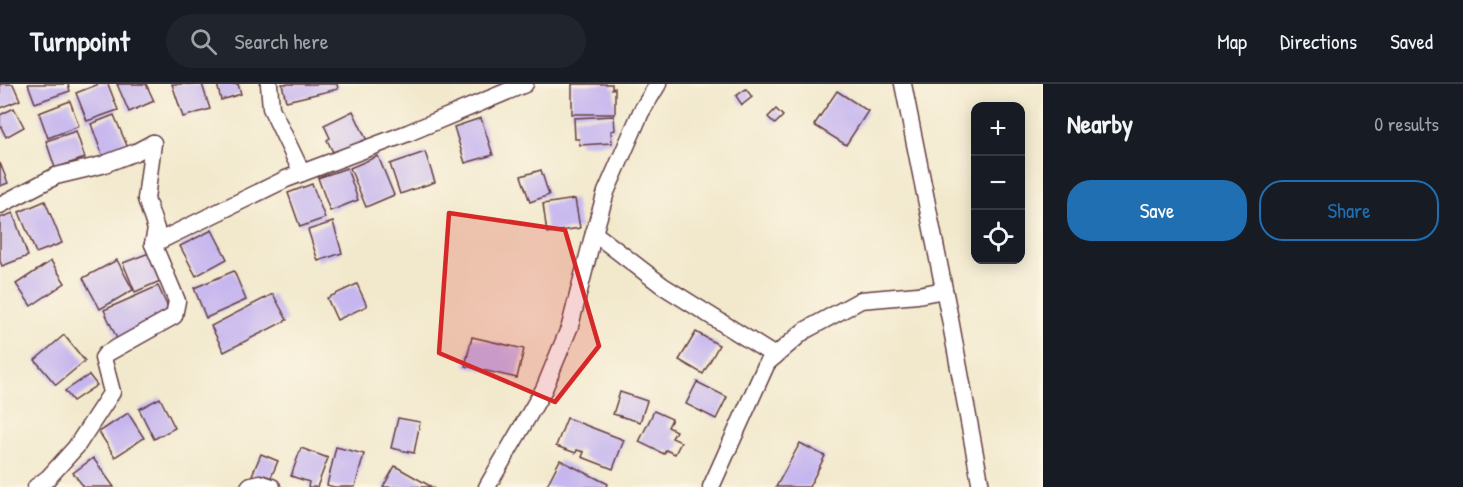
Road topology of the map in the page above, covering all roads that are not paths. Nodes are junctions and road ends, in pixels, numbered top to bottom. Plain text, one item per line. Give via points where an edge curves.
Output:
1 (269, 84) edge
2 (525, 84) edge
3 (658, 84) edge
4 (903, 84) edge
5 (302, 173) junction
6 (0, 205) edge
7 (594, 233) junction
8 (153, 244) junction
9 (944, 290) junction
10 (776, 356) junction
11 (36, 487) edge
12 (249, 487) edge
13 (272, 487) edge
14 (488, 487) edge
15 (711, 487) edge
16 (981, 487) edge

1 - 5 street via 271,108
2 - 5 street
3 - 7 street via 641,112 606,192
4 - 9 street
5 - 8 street
6 - 8 street via 56,176 102,165 153,143 146,199 156,229
7 - 10 street via 663,286
7 - 14 street via 570,326 544,389
8 - 11 street via 177,301 174,316 106,354 103,358 112,392 76,447
9 - 10 street via 861,300 804,331
9 - 16 street
10 - 15 street via 767,363
12 - 13 street via 260,483

